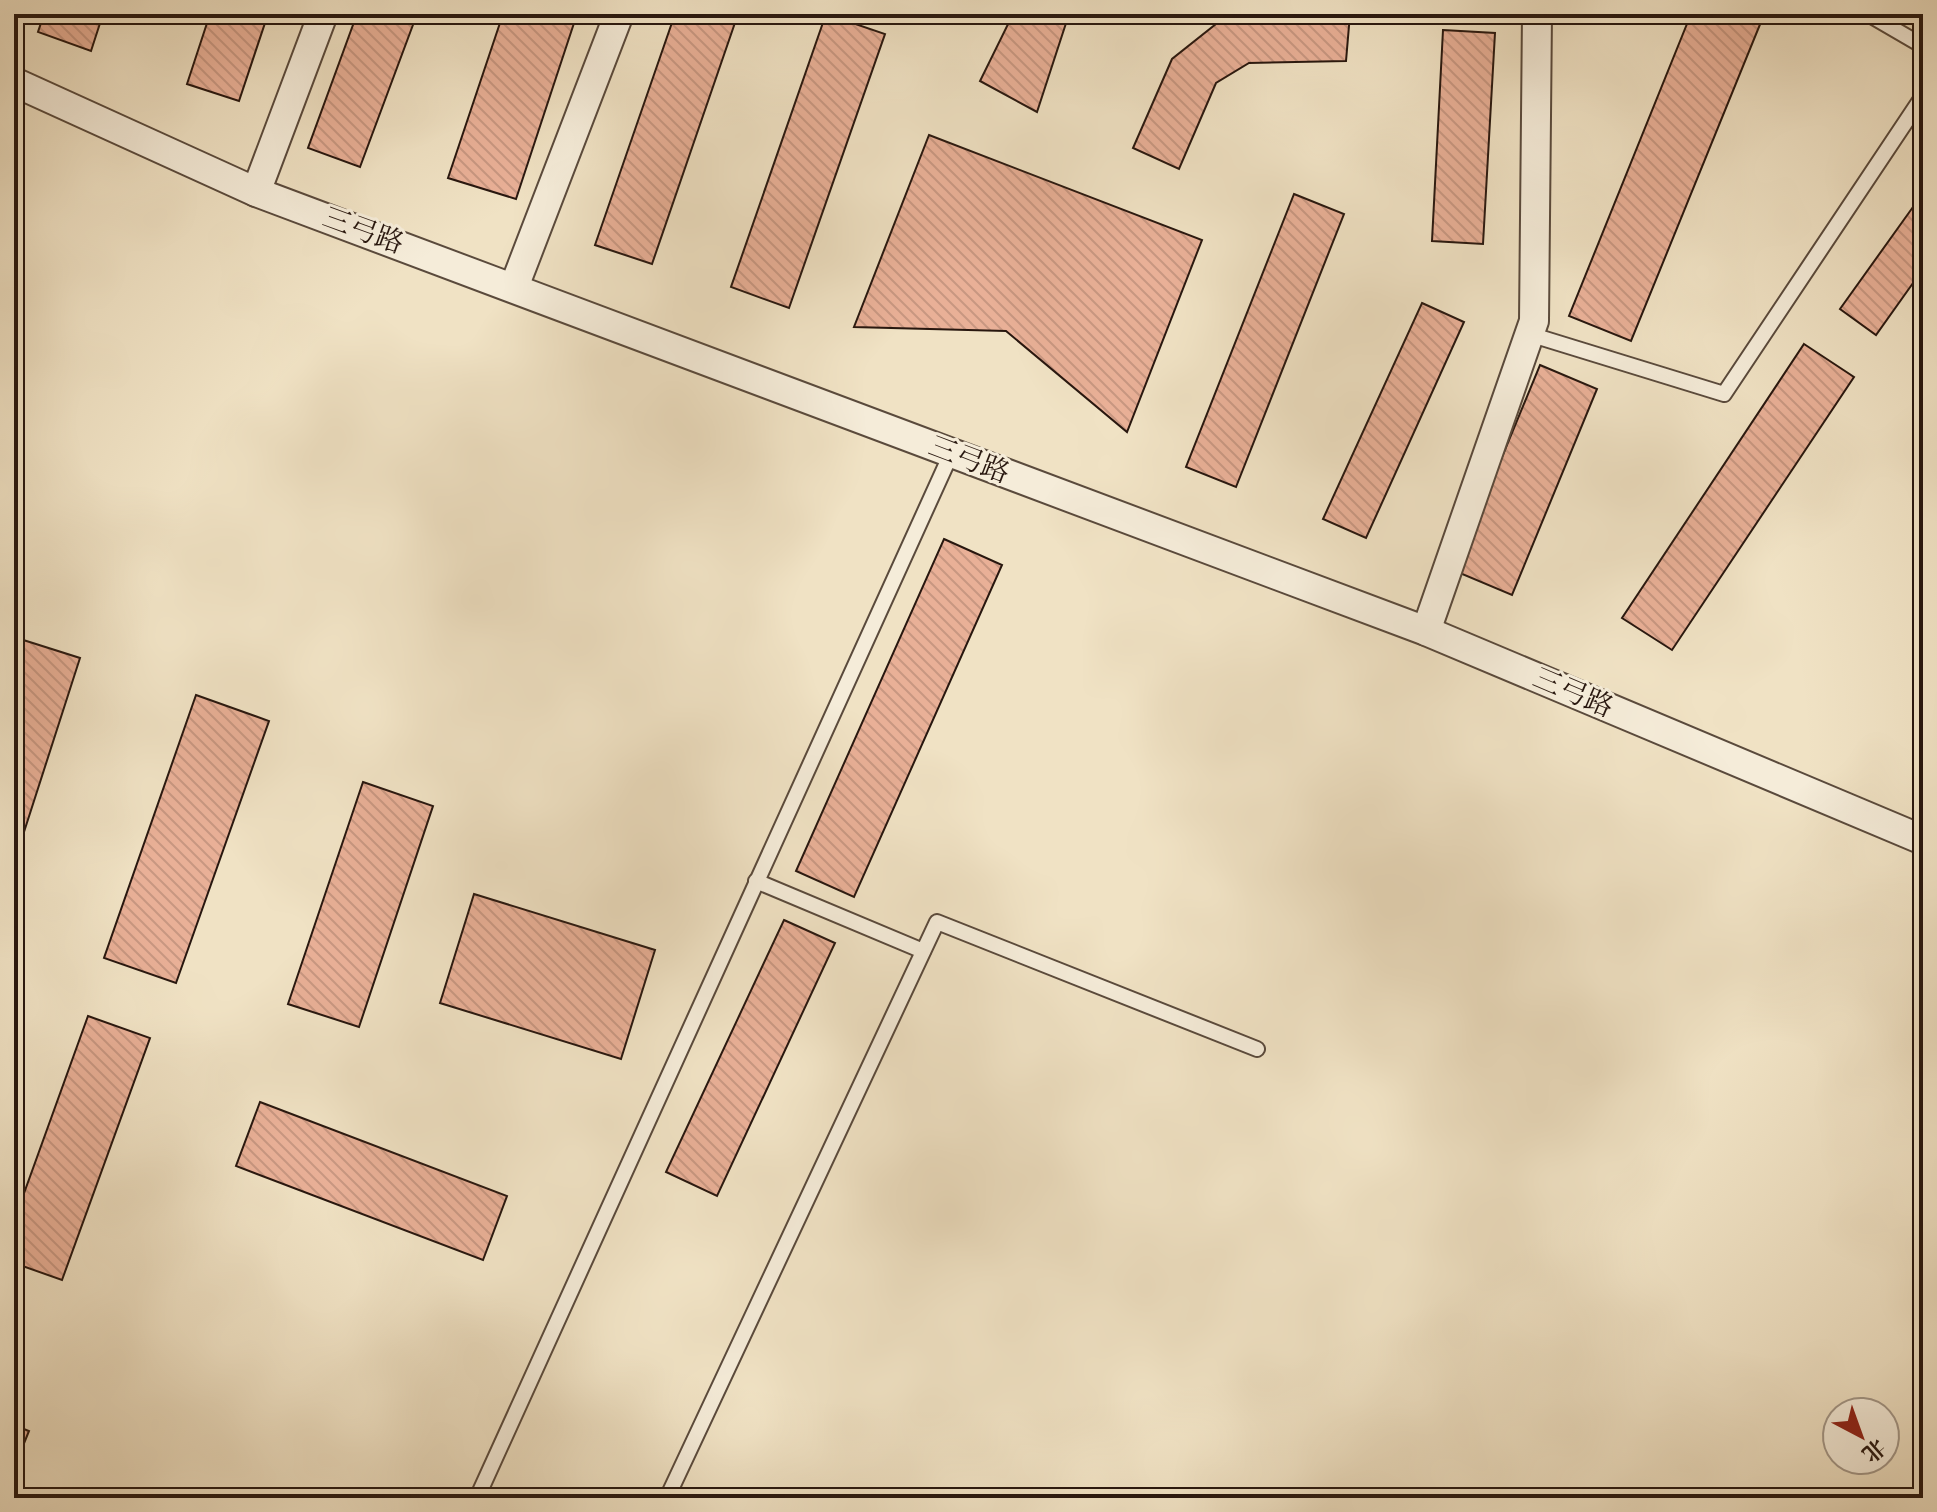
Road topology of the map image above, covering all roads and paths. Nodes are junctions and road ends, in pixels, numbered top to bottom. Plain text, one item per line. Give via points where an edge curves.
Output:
1 (323, 14) edge
2 (619, 14) edge
3 (1537, 14) edge
4 (1868, 14) edge
5 (1923, 46) edge
6 (14, 82) edge
7 (1923, 96) edge
8 (256, 192) junction
9 (514, 287) junction
10 (1529, 334) junction
11 (951, 454) junction
12 (1426, 631) junction
13 (1923, 840) edge
14 (756, 881) junction
15 (923, 951) junction
16 (1257, 1049) dead end
17 (477, 1498) edge
18 (667, 1498) edge

1 - 8 street
2 - 9 street
3 - 10 street via 1534,321
4 - 5 lane
6 - 8 street, 三弓路
7 - 10 lane via 1724,394
8 - 9 street, 三弓路
9 - 11 street, 三弓路
10 - 12 street
11 - 12 street, 三弓路
11 - 14 lane
12 - 13 street, 三弓路
14 - 15 lane
14 - 17 lane
15 - 16 lane via 937,922
15 - 18 lane

